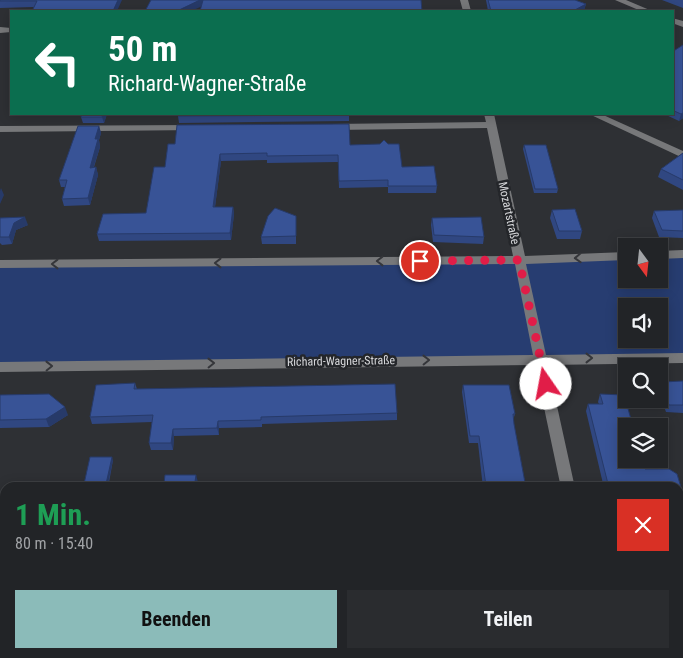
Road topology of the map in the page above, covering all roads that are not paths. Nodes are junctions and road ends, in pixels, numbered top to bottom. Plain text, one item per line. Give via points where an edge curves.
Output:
1 (619, 0) edge
2 (645, 10) edge
3 (596, 115) edge
4 (490, 120) edge
5 (324, 127) edge
6 (206, 128) edge
7 (0, 129) edge
8 (683, 155) edge
9 (683, 254) edge
10 (668, 255) edge
11 (618, 256) edge
12 (519, 260) junction
13 (0, 264) edge
14 (540, 358) junction
15 (683, 358) edge
16 (0, 367) edge
17 (567, 482) edge

1 - 2 street
3 - 8 street
4 - 5 street
4 - 12 street, Mozartstraße
6 - 7 street
9 - 10 street
11 -> 12 street
12 -> 13 street
12 - 14 street, Mozartstraße
14 -> 15 street, Richard-Wagner-Straße
16 -> 14 street, Richard-Wagner-Straße
14 - 17 street, Mozartstraße

